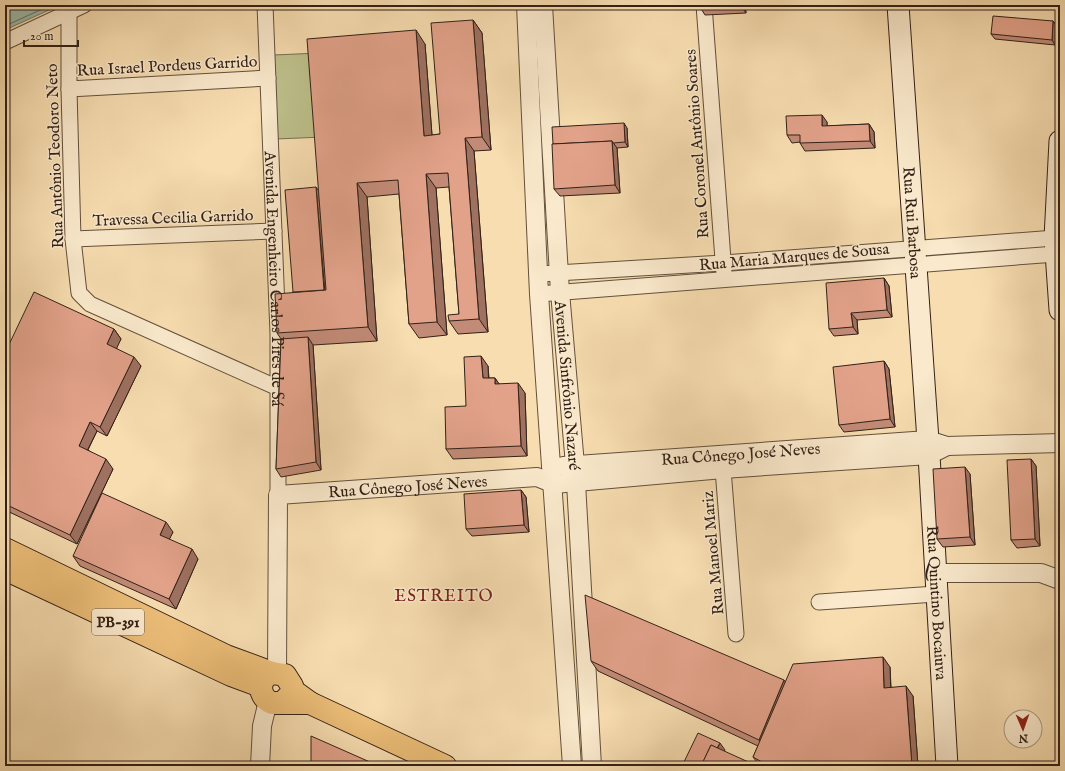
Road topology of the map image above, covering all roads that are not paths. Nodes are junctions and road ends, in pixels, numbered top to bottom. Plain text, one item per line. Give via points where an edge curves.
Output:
1 (84, 5) edge
2 (265, 5) edge
3 (526, 5) edge
4 (543, 5) edge
5 (704, 5) edge
6 (898, 5) edge
7 (69, 12) junction
8 (5, 42) edge
9 (268, 78) junction
10 (69, 89) junction
11 (1060, 141) edge
12 (274, 231) junction
13 (73, 239) junction
14 (1058, 246) edge
15 (915, 256) junction
16 (723, 263) junction
17 (559, 272) junction
18 (540, 274) junction
19 (724, 280) junction
20 (560, 292) junction
21 (539, 294) junction
22 (1060, 310) edge
23 (278, 388) junction
24 (1060, 443) edge
25 (935, 447) junction
26 (797, 456) junction
27 (723, 469) junction
28 (575, 474) junction
29 (553, 475) junction
30 (278, 495) junction
31 (5, 549) edge
32 (5, 569) edge
33 (935, 573) junction
34 (1060, 580) edge
35 (936, 594) junction
36 (819, 602) dead end
37 (736, 634) dead end
38 (588, 681) junction
39 (567, 682) junction
40 (275, 687) junction
41 (260, 766) edge
42 (445, 766) edge
43 (572, 766) edge
44 (592, 766) edge
45 (947, 766) edge

1 - 7 street
2 - 9 street, Avenida Engenheiro Carlos Pires de Sá
3 - 18 street, Avenida Sinfrônio Nazaré
4 - 17 street, Avenida Sinfrônio Nazaré
5 - 16 street, Rua Coronel Antônio Soares
6 - 15 main road, Rua Rui Barbosa
7 - 8 street
7 - 10 street, Rua Antônio Teodoro Neto
9 - 10 street, Rua Israel Pordeus Garrido
9 - 12 street, Avenida Engenheiro Carlos Pires de Sá
10 - 13 street, Rua Antônio Teodoro Neto
11 - 14 main road via 1055,201
12 - 13 street, Travessa Cecilia Garrido
12 - 23 street, Avenida Engenheiro Carlos Pires de Sá
13 - 23 street, Rua Antônio Teodoro Neto via 77,289 90,304
14 - 15 street, Rua Maria Marques de Sousa
14 - 22 main road
15 - 16 street, Rua Maria Marques de Sousa
15 - 19 street, Rua Maria Marques de Sousa
15 - 25 main road, Rua Rui Barbosa
16 - 17 street, Rua Maria Marques de Sousa
16 - 19 street, Rua Coronel Antônio Soares
17 - 18 street, Rua Maria Marques de Sousa
17 - 20 street, Avenida Sinfrônio Nazaré
18 - 21 street, Avenida Sinfrônio Nazaré
19 - 20 street, Rua Maria Marques de Sousa
20 - 21 street, Rua Maria Marques de Sousa
20 - 28 street, Avenida Sinfrônio Nazaré
21 - 29 street, Avenida Sinfrônio Nazaré
23 - 30 street, Avenida Engenheiro Carlos Pires de Sá
24 - 25 street, Rua Cônego José Neves
25 - 26 street, Rua Cônego José Neves
25 - 33 main road, Rua Quintino Bocaiuva
26 - 27 street, Rua Cônego José Neves
26 - 28 street, Rua Cônego José Neves
27 - 28 street, Rua Cônego José Neves
27 - 37 street, Rua Manoel Mariz
28 - 29 street, Rua Cônego José Neves
28 - 38 street, Avenida Sinfrônio Nazaré
29 - 30 street, Rua Cônego José Neves
29 - 39 street, Avenida Sinfrônio Nazaré
30 - 40 street, Avenida Engenheiro Carlos Pires de Sá
31 - 40 main road, PB-391 via 226,656
32 - 40 main road, PB-391 via 231,675
33 - 34 street via 1041,573
33 - 35 main road, Rua Quintino Bocaiuva
35 - 36 street
35 - 45 main road, Rua Quintino Bocaiuva
38 - 39 street
38 - 44 street, Avenida Sinfrônio Nazaré
39 - 43 street, Avenida Sinfrônio Nazaré
40 - 41 street, Avenida Engenheiro Carlos Pires de Sá via 262,726
40 - 42 main road, PB-391

